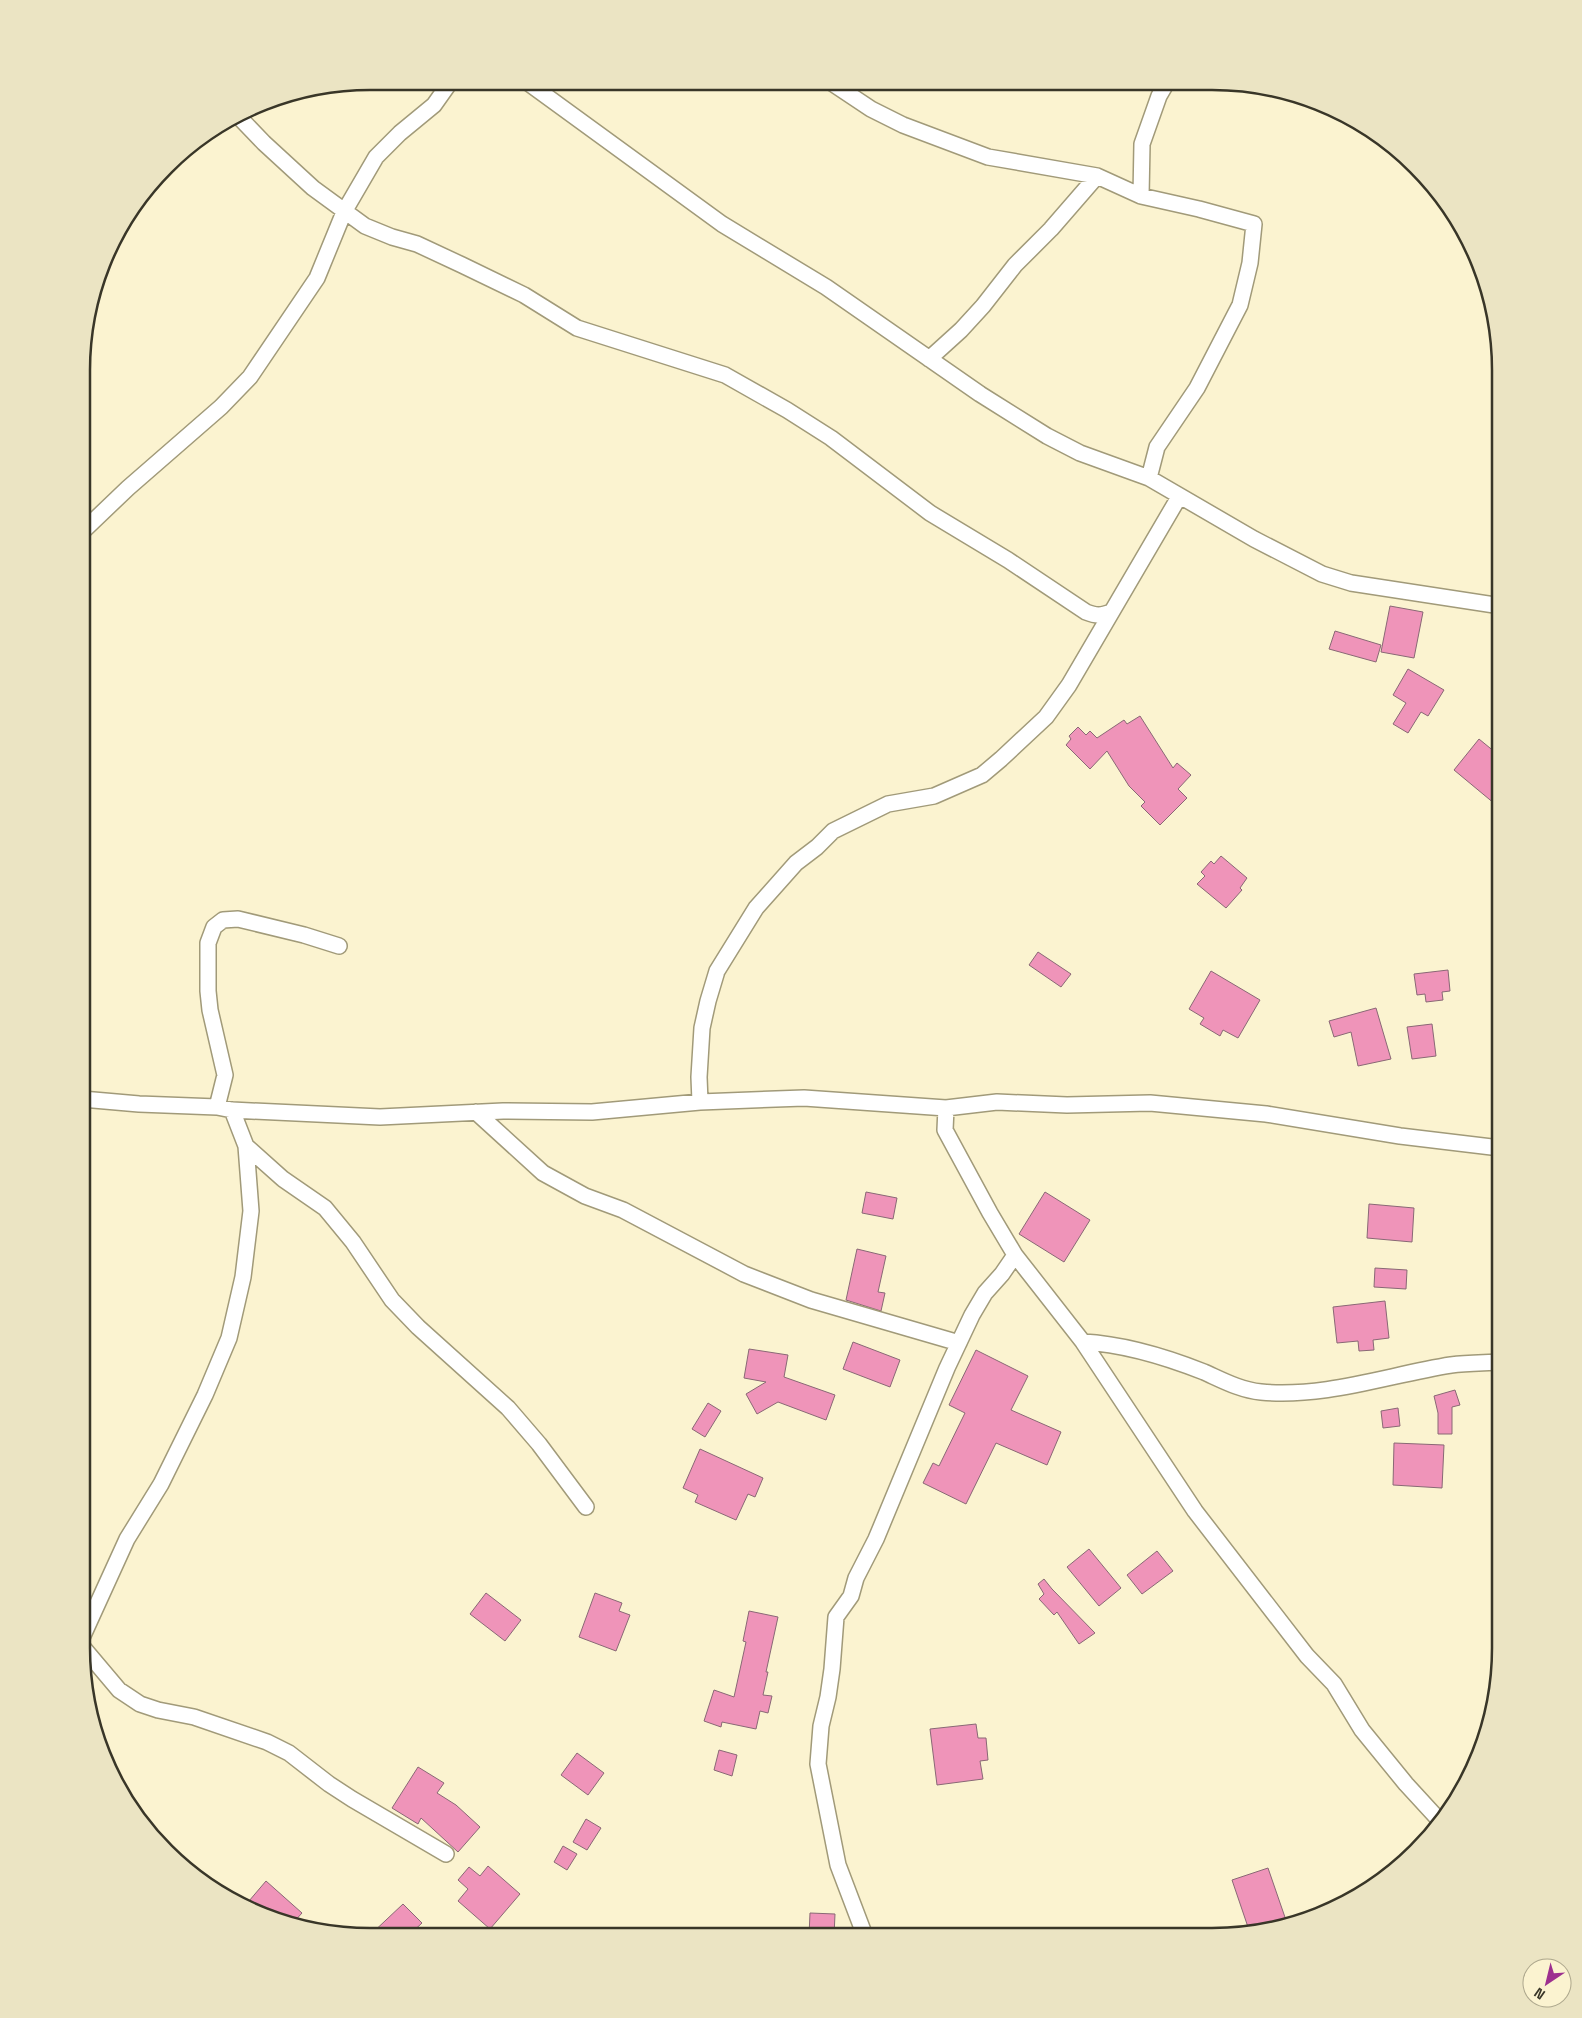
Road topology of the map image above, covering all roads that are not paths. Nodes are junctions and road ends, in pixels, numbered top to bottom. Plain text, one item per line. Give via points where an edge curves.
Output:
1 (445, 90) edge
2 (537, 90) edge
3 (842, 90) edge
4 (1162, 90) edge
5 (243, 121) edge
6 (1097, 176) junction
7 (1141, 196) junction
8 (344, 212) junction
9 (929, 359) junction
10 (1149, 478) junction
11 (1178, 497) junction
12 (90, 524) edge
13 (1492, 605) edge
14 (1111, 612) junction
15 (339, 946) dead end
16 (90, 1100) edge
17 (700, 1102) junction
18 (224, 1108) junction
19 (946, 1108) junction
20 (476, 1112) junction
21 (246, 1146) junction
22 (1492, 1147) edge
23 (1015, 1255) junction
24 (1083, 1342) junction
25 (959, 1343) junction
26 (1492, 1362) edge
27 (586, 1507) dead end
28 (90, 1621) edge
29 (90, 1655) edge
30 (1436, 1816) edge
31 (446, 1854) dead end
32 (862, 1928) edge

1 - 8 street via 434,105 376,157
2 - 9 street via 722,224 826,288
3 - 6 street via 902,125 988,157
4 - 7 street via 1142,144
5 - 8 street via 291,168
6 - 7 street
6 - 9 street via 1015,265 978,312
7 - 10 street via 1254,224 1250,263 1240,305 1197,388 1157,447
8 - 12 street via 317,278 250,377
8 - 14 street via 365,226 417,244 524,295 577,328 725,375 823,434 930,513 1086,612 1094,615
9 - 10 street via 1047,436 1080,453
10 - 11 street
11 - 13 street via 1322,574 1351,583
11 - 14 street
14 - 17 street via 1046,718 982,775 934,796 888,804 833,830 796,863 756,908 717,972 708,1000 702,1028
15 - 18 street via 238,919 223,920 214,927 208,943 208,991 225,1075
16 - 18 street
17 - 19 street via 804,1098
17 - 20 street via 592,1112
18 - 20 street via 380,1117
18 - 21 street
19 - 22 street via 997,1102 1067,1105 1150,1103 1266,1114
19 - 23 street via 945,1130
20 - 25 street via 543,1173 585,1196 623,1210 744,1274 811,1300
21 - 27 street via 283,1179 325,1208 353,1242 392,1300 508,1408
21 - 28 street via 251,1211 243,1277 228,1338 205,1395 161,1484 128,1540
23 - 24 street
23 - 25 street via 985,1293
24 - 26 street via 1109,1344 1259,1392 1284,1393 1369,1383 1452,1365
24 - 30 street via 1195,1511 1307,1656 1334,1684 1362,1730
25 - 32 street via 851,1596 836,1617 818,1764 838,1865
29 - 31 street via 119,1690 140,1704 194,1717 267,1742 289,1753 352,1799

